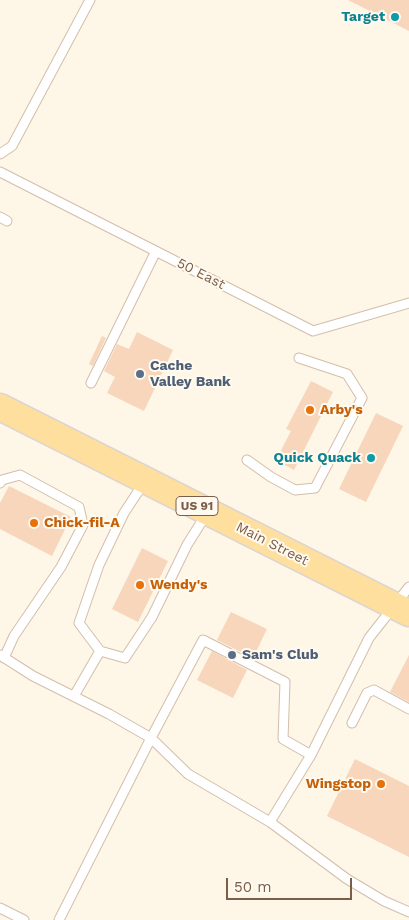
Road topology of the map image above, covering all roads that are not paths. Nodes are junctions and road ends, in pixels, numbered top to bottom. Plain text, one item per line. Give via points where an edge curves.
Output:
1 (90, 0) edge
2 (0, 154) edge
3 (0, 172) edge
4 (156, 251) junction
5 (409, 303) edge
6 (300, 358) dead end
7 (90, 383) dead end
8 (4, 412) edge
9 (246, 460) dead end
10 (145, 481) junction
11 (0, 483) edge
12 (208, 512) junction
13 (404, 602) edge
14 (100, 651) junction
15 (2, 657) edge
16 (74, 696) junction
17 (409, 708) edge
18 (352, 723) dead end
19 (151, 738) junction
20 (311, 755) junction
21 (270, 822) junction
22 (0, 908) edge
23 (409, 912) edge
24 (24, 920) edge
25 (59, 920) edge

1 - 2 lane via 12,146
3 - 4 lane, 50 East
4 - 5 lane, 50 East via 313,331
4 - 7 lane
6 - 9 lane via 347,374 362,398 315,488 295,490
8 - 10 main road, Main Street / US 91
10 - 12 main road, Main Street / US 91
10 - 14 lane via 124,513 99,565 79,623
11 - 15 lane via 20,475 79,507 83,525 61,568
12 - 13 main road, Main Street / US 91
12 - 14 lane via 187,545 152,617 125,658
13 - 20 lane via 368,638
14 - 16 lane
15 - 16 lane
16 - 19 lane
17 - 18 lane via 374,690 367,693
19 - 20 lane via 203,640 285,682 282,739
19 - 21 lane via 188,774
19 - 25 lane
20 - 21 lane
21 - 23 lane via 347,880
22 - 24 lane

